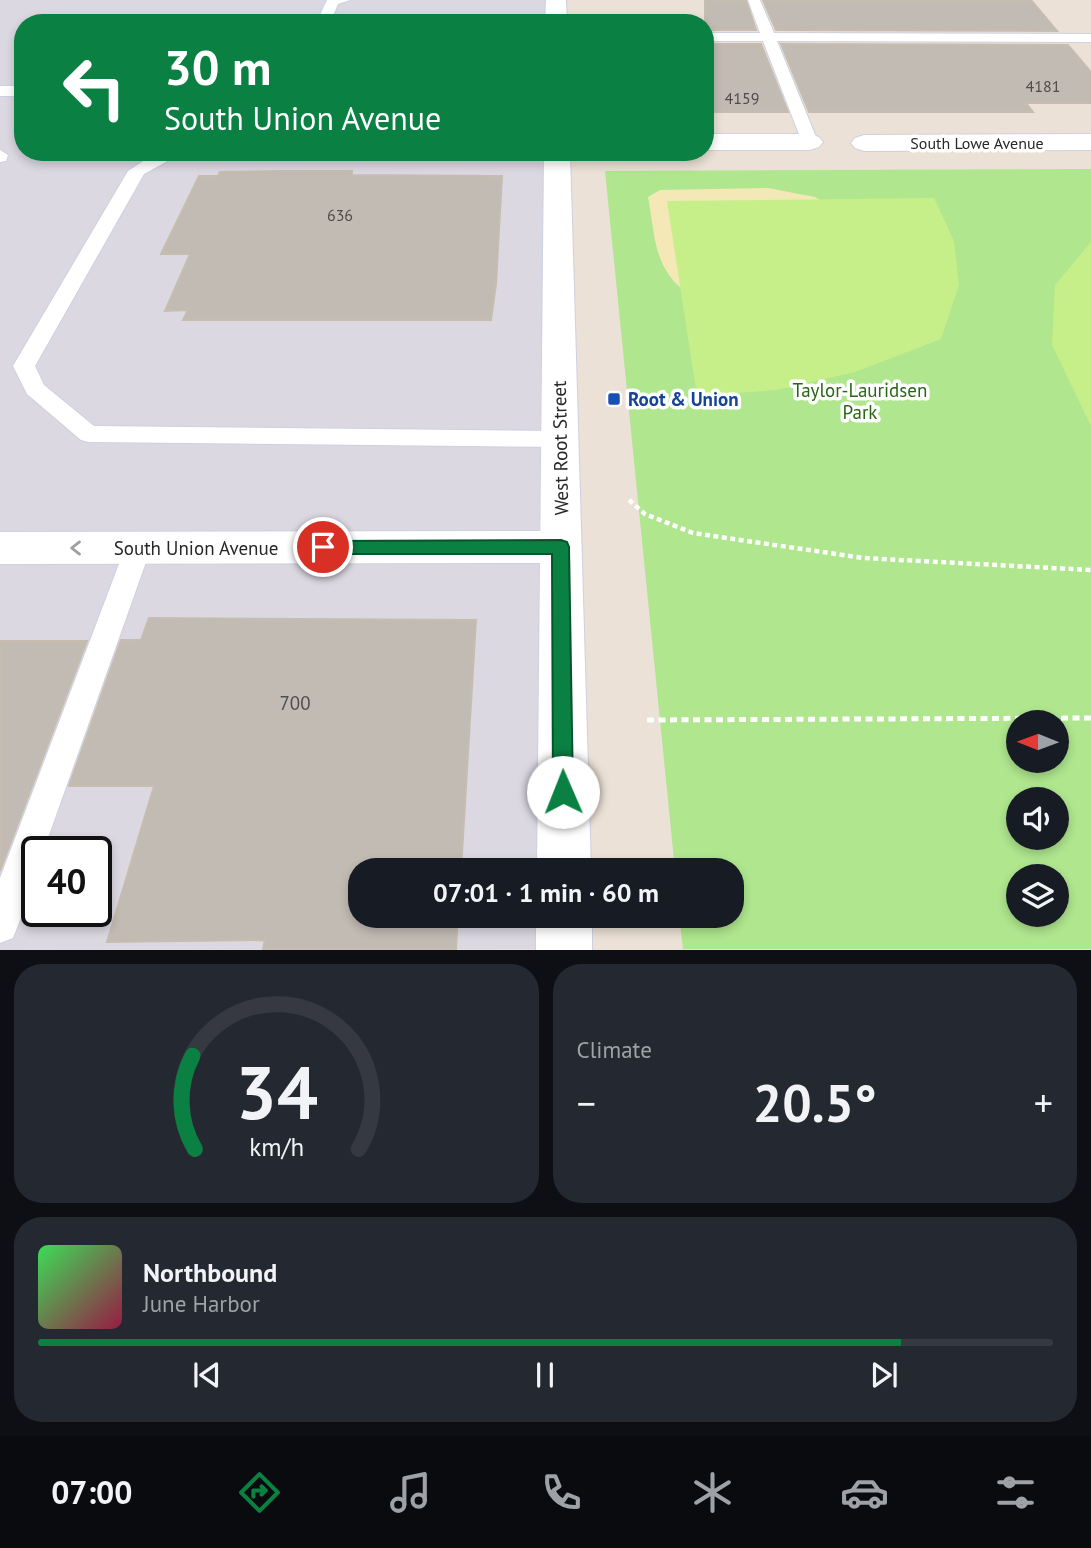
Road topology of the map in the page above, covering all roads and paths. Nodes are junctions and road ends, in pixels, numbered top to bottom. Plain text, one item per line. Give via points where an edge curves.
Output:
1 (344, 0) edge
2 (754, 0) edge
3 (327, 14) edge
4 (714, 37) edge
5 (769, 38) junction
6 (1091, 38) edge
7 (714, 142) edge
8 (810, 142) joint
9 (1091, 142) edge
10 (864, 143) dead end
11 (154, 161) edge
12 (557, 161) edge
13 (559, 439) junction
14 (629, 500) dead end
15 (561, 547) junction
16 (0, 548) edge
17 (138, 548) junction
18 (1091, 570) edge
19 (1091, 718) edge
20 (647, 720) dead end
21 (564, 858) edge
22 (0, 925) edge
23 (564, 928) edge
24 (564, 950) edge

1 - 3 lane via 333,0
2 - 5 lane
4 - 5 lane
5 - 6 lane
5 - 8 lane
7 - 8 street
9 - 10 street, South Lowe Avenue
11 - 13 lane via 137,171 24,366 35,389 89,434
12 - 13 street, West Root Street
13 - 15 street, West Root Street
14 - 18 path via 645,514 706,535 863,558
15 - 17 street, South Union Avenue
15 - 21 street, West Root Street
17 -> 16 street, South Union Avenue
17 - 22 lane
19 - 20 path
23 - 24 street

